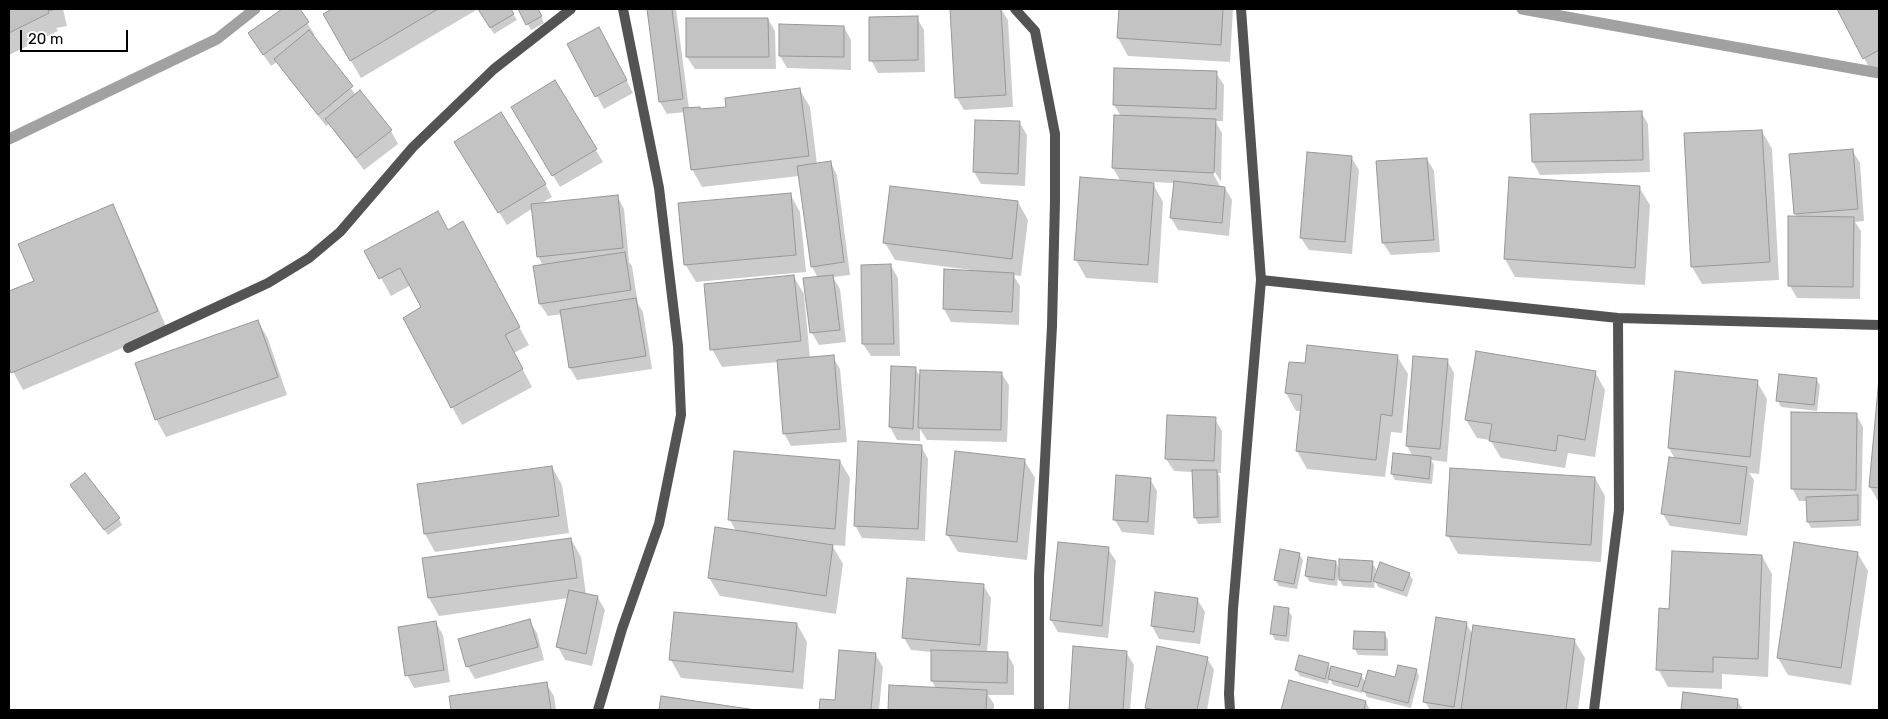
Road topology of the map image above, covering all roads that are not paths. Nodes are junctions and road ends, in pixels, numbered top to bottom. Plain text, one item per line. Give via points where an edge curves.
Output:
1 (571, 9) edge
2 (623, 9) edge
3 (1015, 9) edge
4 (1241, 9) edge
5 (1261, 280) junction
6 (1618, 318) junction
7 (1879, 325) edge
8 (128, 348) dead end
9 (598, 710) edge
10 (1039, 710) edge
11 (1230, 710) edge
12 (1594, 710) edge

1 - 8 street via 494,69 413,147 340,232 309,258 268,283
2 - 9 street via 659,188 678,346 681,415 659,524
3 - 10 street via 1035,32 1055,134 1052,326 1039,576
4 - 5 street
5 - 6 street
5 - 11 street via 1233,609
6 - 7 street
6 - 12 street via 1618,510

